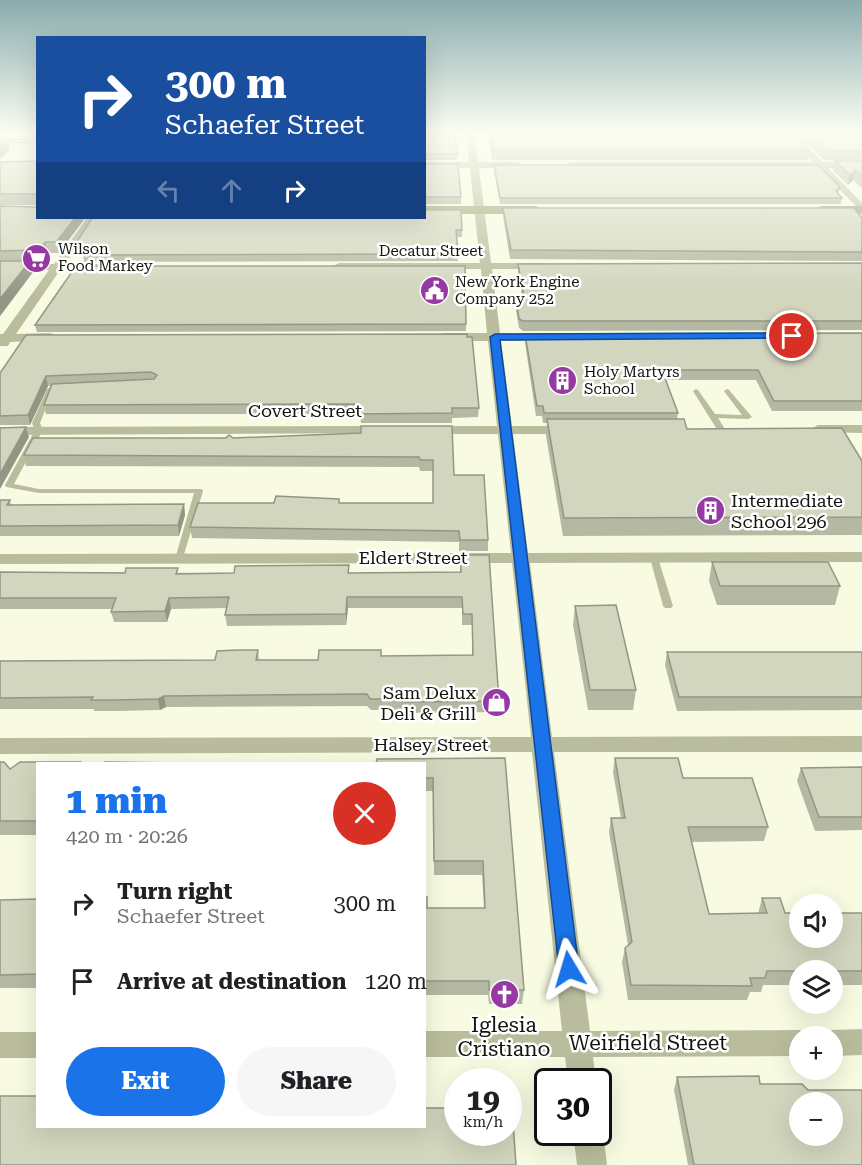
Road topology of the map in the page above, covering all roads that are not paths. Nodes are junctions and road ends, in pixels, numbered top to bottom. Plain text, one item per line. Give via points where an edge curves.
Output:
1 (477, 186) edge
2 (840, 186) edge
3 (426, 210) edge
4 (479, 210) junction
5 (552, 210) edge
6 (812, 210) edge
7 (862, 210) edge
8 (91, 219) edge
9 (329, 266) edge
10 (486, 266) junction
11 (549, 266) edge
12 (0, 267) edge
13 (57, 267) junction
14 (108, 267) edge
15 (60, 337) edge
16 (426, 337) edge
17 (495, 337) junction
18 (560, 337) edge
19 (2, 341) edge
20 (73, 388) edge
21 (696, 391) dead end
22 (727, 391) dead end
23 (712, 416) junction
24 (698, 429) edge
25 (721, 429) junction
26 (756, 429) edge
27 (803, 429) edge
28 (862, 429) edge
29 (0, 430) edge
30 (39, 430) junction
31 (506, 430) junction
32 (585, 430) edge
33 (862, 557) edge
34 (520, 558) junction
35 (654, 558) junction
36 (0, 559) edge
37 (179, 559) junction
38 (668, 606) dead end
39 (543, 744) junction
40 (862, 744) edge
41 (0, 746) edge
42 (843, 1042) edge
43 (862, 1042) edge
44 (789, 1043) edge
45 (426, 1044) edge
46 (577, 1044) junction
47 (0, 1045) edge
48 (36, 1045) edge
49 (580, 1068) edge
50 (590, 1146) edge
51 (592, 1165) edge

1 - 4 street
2 - 7 street
3 - 4 main road
4 - 5 main road
4 - 10 street
6 - 7 main road
8 - 13 street
9 - 10 street, Decatur Street
10 - 11 street, Decatur Street
10 - 17 street
12 - 13 street
13 - 14 street
13 - 19 street
15 - 19 street
16 - 17 street
17 - 18 street
17 - 31 street
20 - 30 lane via 50,389 36,423
21 - 23 lane
22 - 23 lane via 748,417
23 - 25 lane
24 - 25 street
25 - 26 street
27 - 28 street
29 - 30 street, Covert Street
30 - 31 street, Covert Street
30 - 37 lane via 9,485 39,491 199,491
31 - 32 street, Covert Street
31 - 34 street
33 - 35 street, Eldert Street
34 - 35 street, Eldert Street
34 - 37 street, Eldert Street
34 - 39 street
35 - 38 lane
36 - 37 street, Eldert Street
39 - 40 street, Halsey Street
39 - 41 street, Halsey Street
39 - 46 street
42 - 43 street
44 - 46 street, Weirfield Street
45 - 46 street, Weirfield Street
46 - 49 street
47 - 48 street
50 - 51 street

